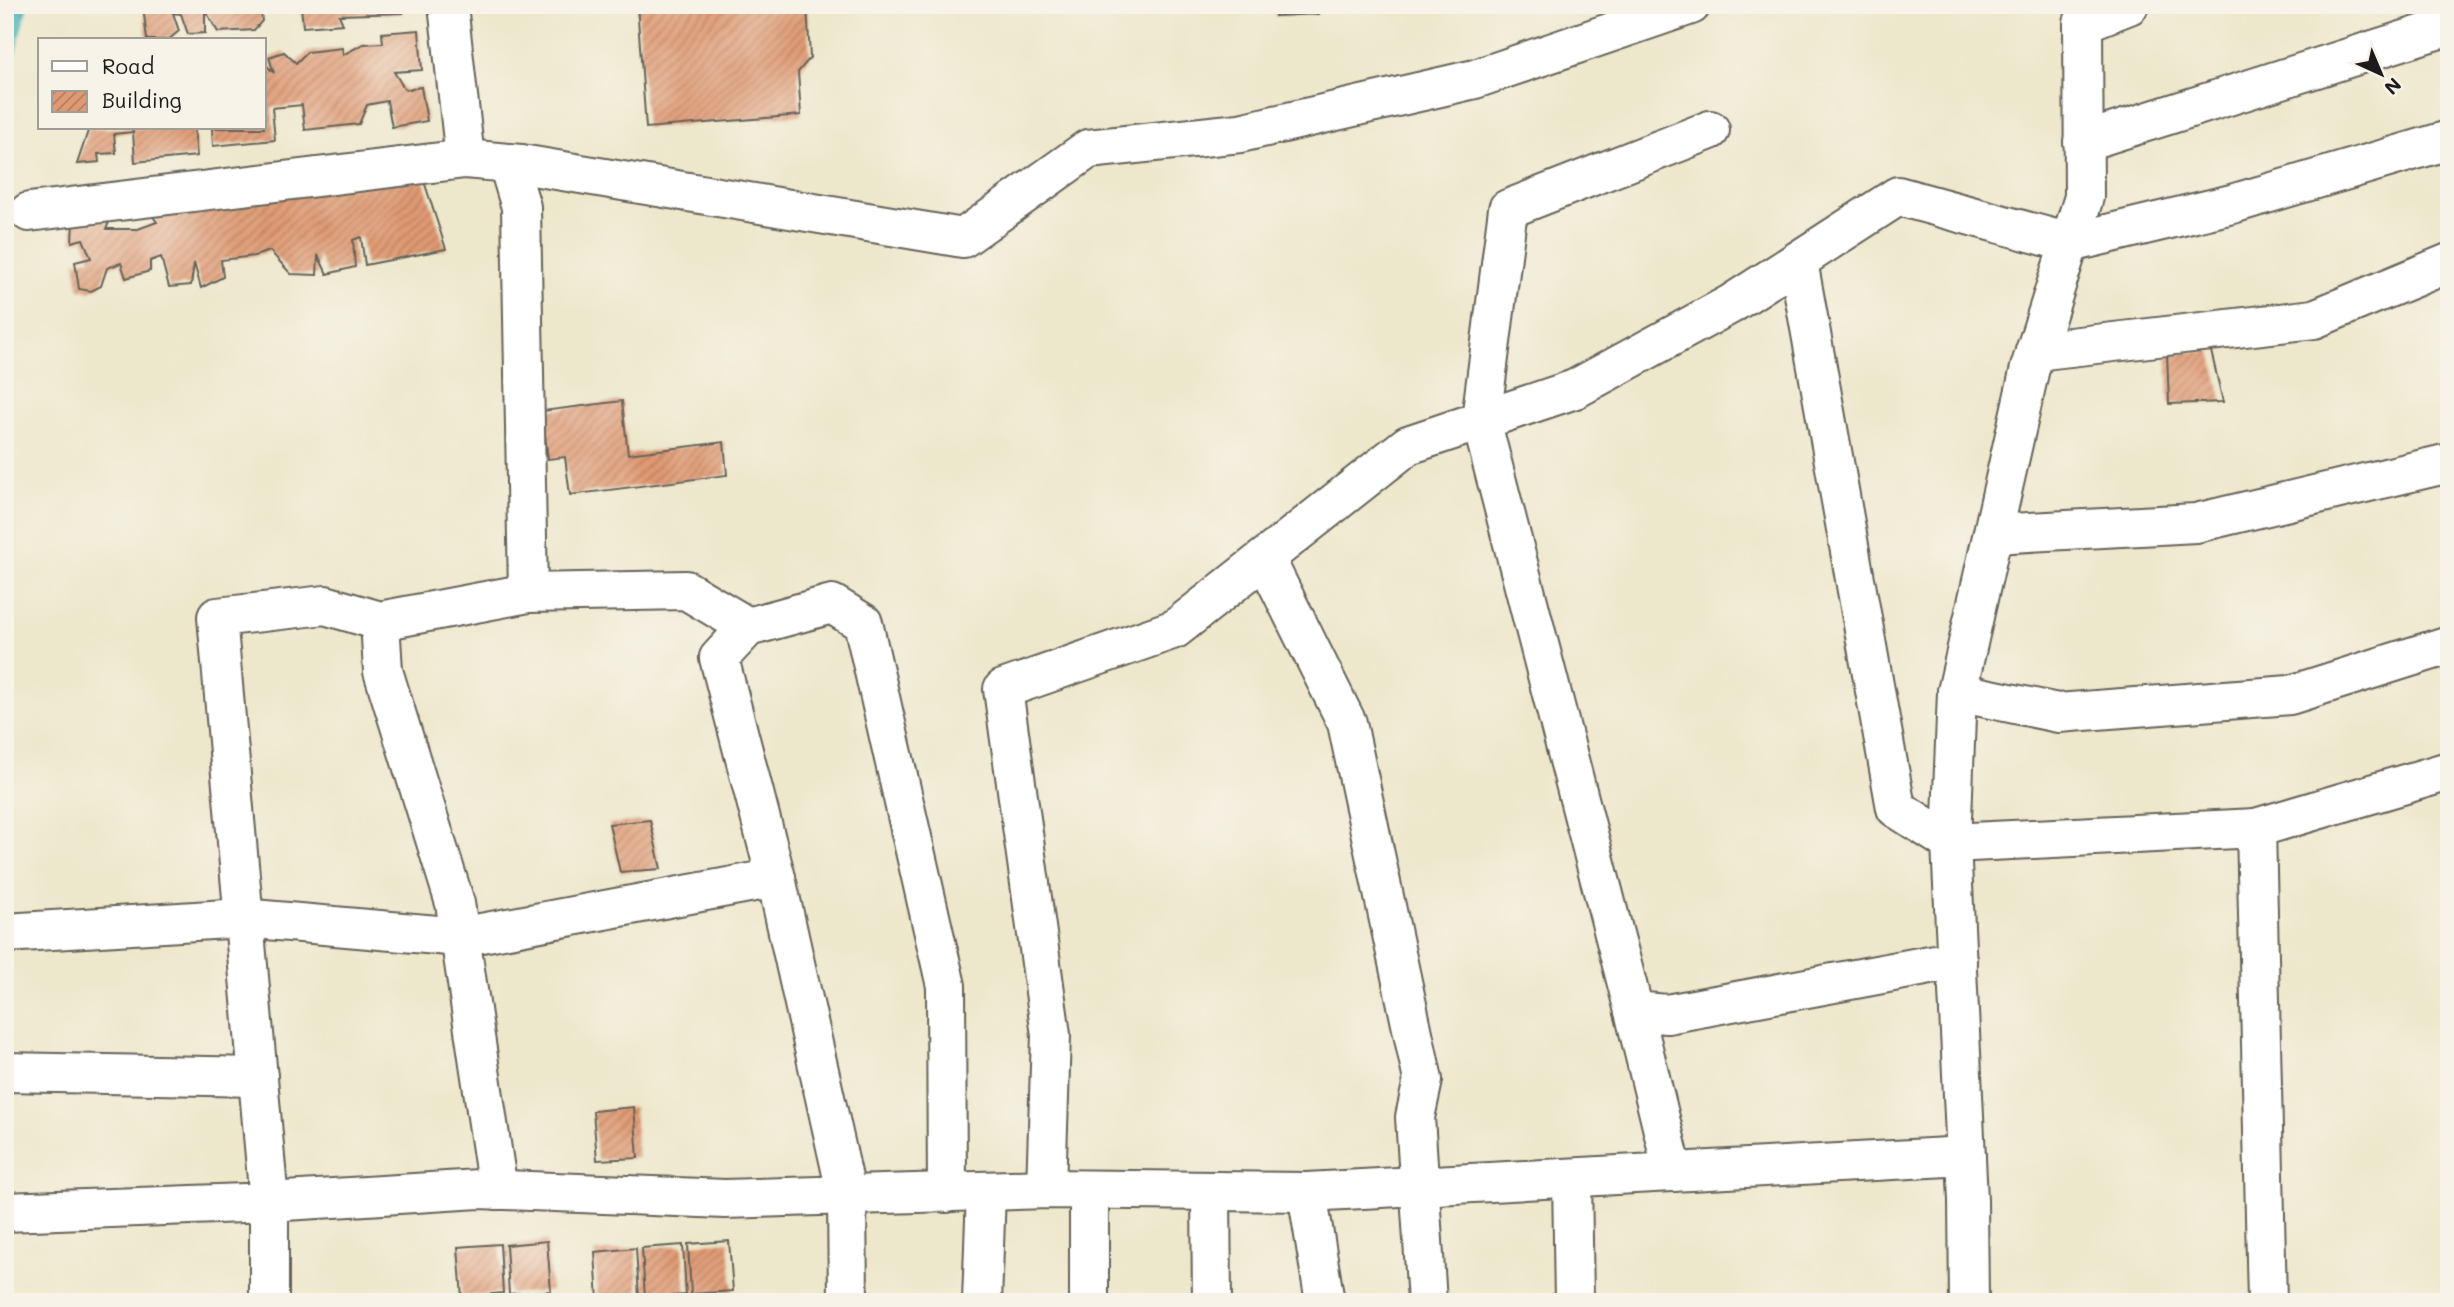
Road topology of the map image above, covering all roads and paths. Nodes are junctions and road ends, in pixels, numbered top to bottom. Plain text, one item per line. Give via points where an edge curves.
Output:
1 (448, 5) edge
2 (1691, 5) edge
3 (2129, 5) edge
4 (2449, 26) edge
5 (1710, 130) dead end
6 (2449, 140) edge
7 (2083, 142) junction
8 (465, 159) junction
9 (521, 164) junction
10 (29, 212) dead end
11 (2070, 243) junction
12 (1798, 261) junction
13 (2449, 263) edge
14 (2035, 351) junction
15 (1481, 421) junction
16 (2449, 463) edge
17 (1993, 534) junction
18 (1265, 558) junction
19 (528, 593) junction
20 (380, 621) junction
21 (748, 627) junction
22 (2449, 645) edge
23 (1957, 692) junction
24 (2449, 771) edge
25 (2256, 828) junction
26 (1951, 843) junction
27 (776, 878) junction
28 (243, 918) junction
29 (5, 933) edge
30 (460, 937) junction
31 (1957, 960) junction
32 (1634, 1011) junction
33 (5, 1072) edge
34 (258, 1077) junction
35 (1966, 1156) junction
36 (1673, 1172) junction
37 (1572, 1178) junction
38 (1419, 1185) junction
39 (498, 1189) junction
40 (1046, 1189) junction
41 (1089, 1190) junction
42 (1211, 1191) junction
43 (986, 1192) junction
44 (1307, 1192) junction
45 (947, 1193) junction
46 (847, 1196) junction
47 (269, 1202) junction
48 (5, 1212) edge
49 (269, 1302) edge
50 (848, 1302) edge
51 (982, 1302) edge
52 (1089, 1302) edge
53 (1212, 1302) edge
54 (1325, 1302) edge
55 (1427, 1302) edge
56 (1574, 1302) edge
57 (1969, 1302) edge
58 (2267, 1302) edge

1 - 8 street
2 - 9 street via 1475,79 1240,133 1088,149 963,238
3 - 7 street via 2083,23
4 - 7 street
5 - 15 street via 1508,209
6 - 11 street via 2232,204
7 - 11 street via 2084,197
8 - 9 street
8 - 10 street
9 - 19 street via 512,177 521,207
11 - 12 street via 1898,196
11 - 14 street
12 - 15 street via 1731,304 1575,389
12 - 26 street via 1896,808
13 - 14 street via 2314,318
14 - 17 street
15 - 18 street via 1408,445
15 - 32 street
16 - 17 street via 2196,523
17 - 23 street
18 - 38 street via 1346,723 1423,1080 1415,1116
18 - 40 street via 1175,629 1003,689 1051,1035
19 - 20 street
19 - 21 street via 686,590
20 - 28 street via 325,605 217,617
20 - 30 street via 383,671 455,903
21 - 27 street via 719,658
21 - 45 street via 832,604 863,623 946,986
22 - 23 street via 2290,695 2058,713
23 - 26 street
24 - 25 street
25 - 26 street
25 - 58 street
26 - 31 street
27 - 30 street
27 - 46 street
28 - 29 street
28 - 30 street
28 - 34 street
30 - 39 street
31 - 32 street via 1667,1014
31 - 35 street
32 - 36 street
33 - 34 street
34 - 47 street
35 - 36 street
35 - 57 street
36 - 37 street
37 - 38 street
37 - 56 street
38 - 44 street
38 - 55 street
39 - 46 street via 725,1199
39 - 47 street
40 - 41 street
40 - 43 street
41 - 42 street
41 - 52 street
42 - 44 street
42 - 53 street
43 - 45 street
43 - 51 street
44 - 54 street
45 - 46 street
46 - 50 street
47 - 48 street
47 - 49 street

